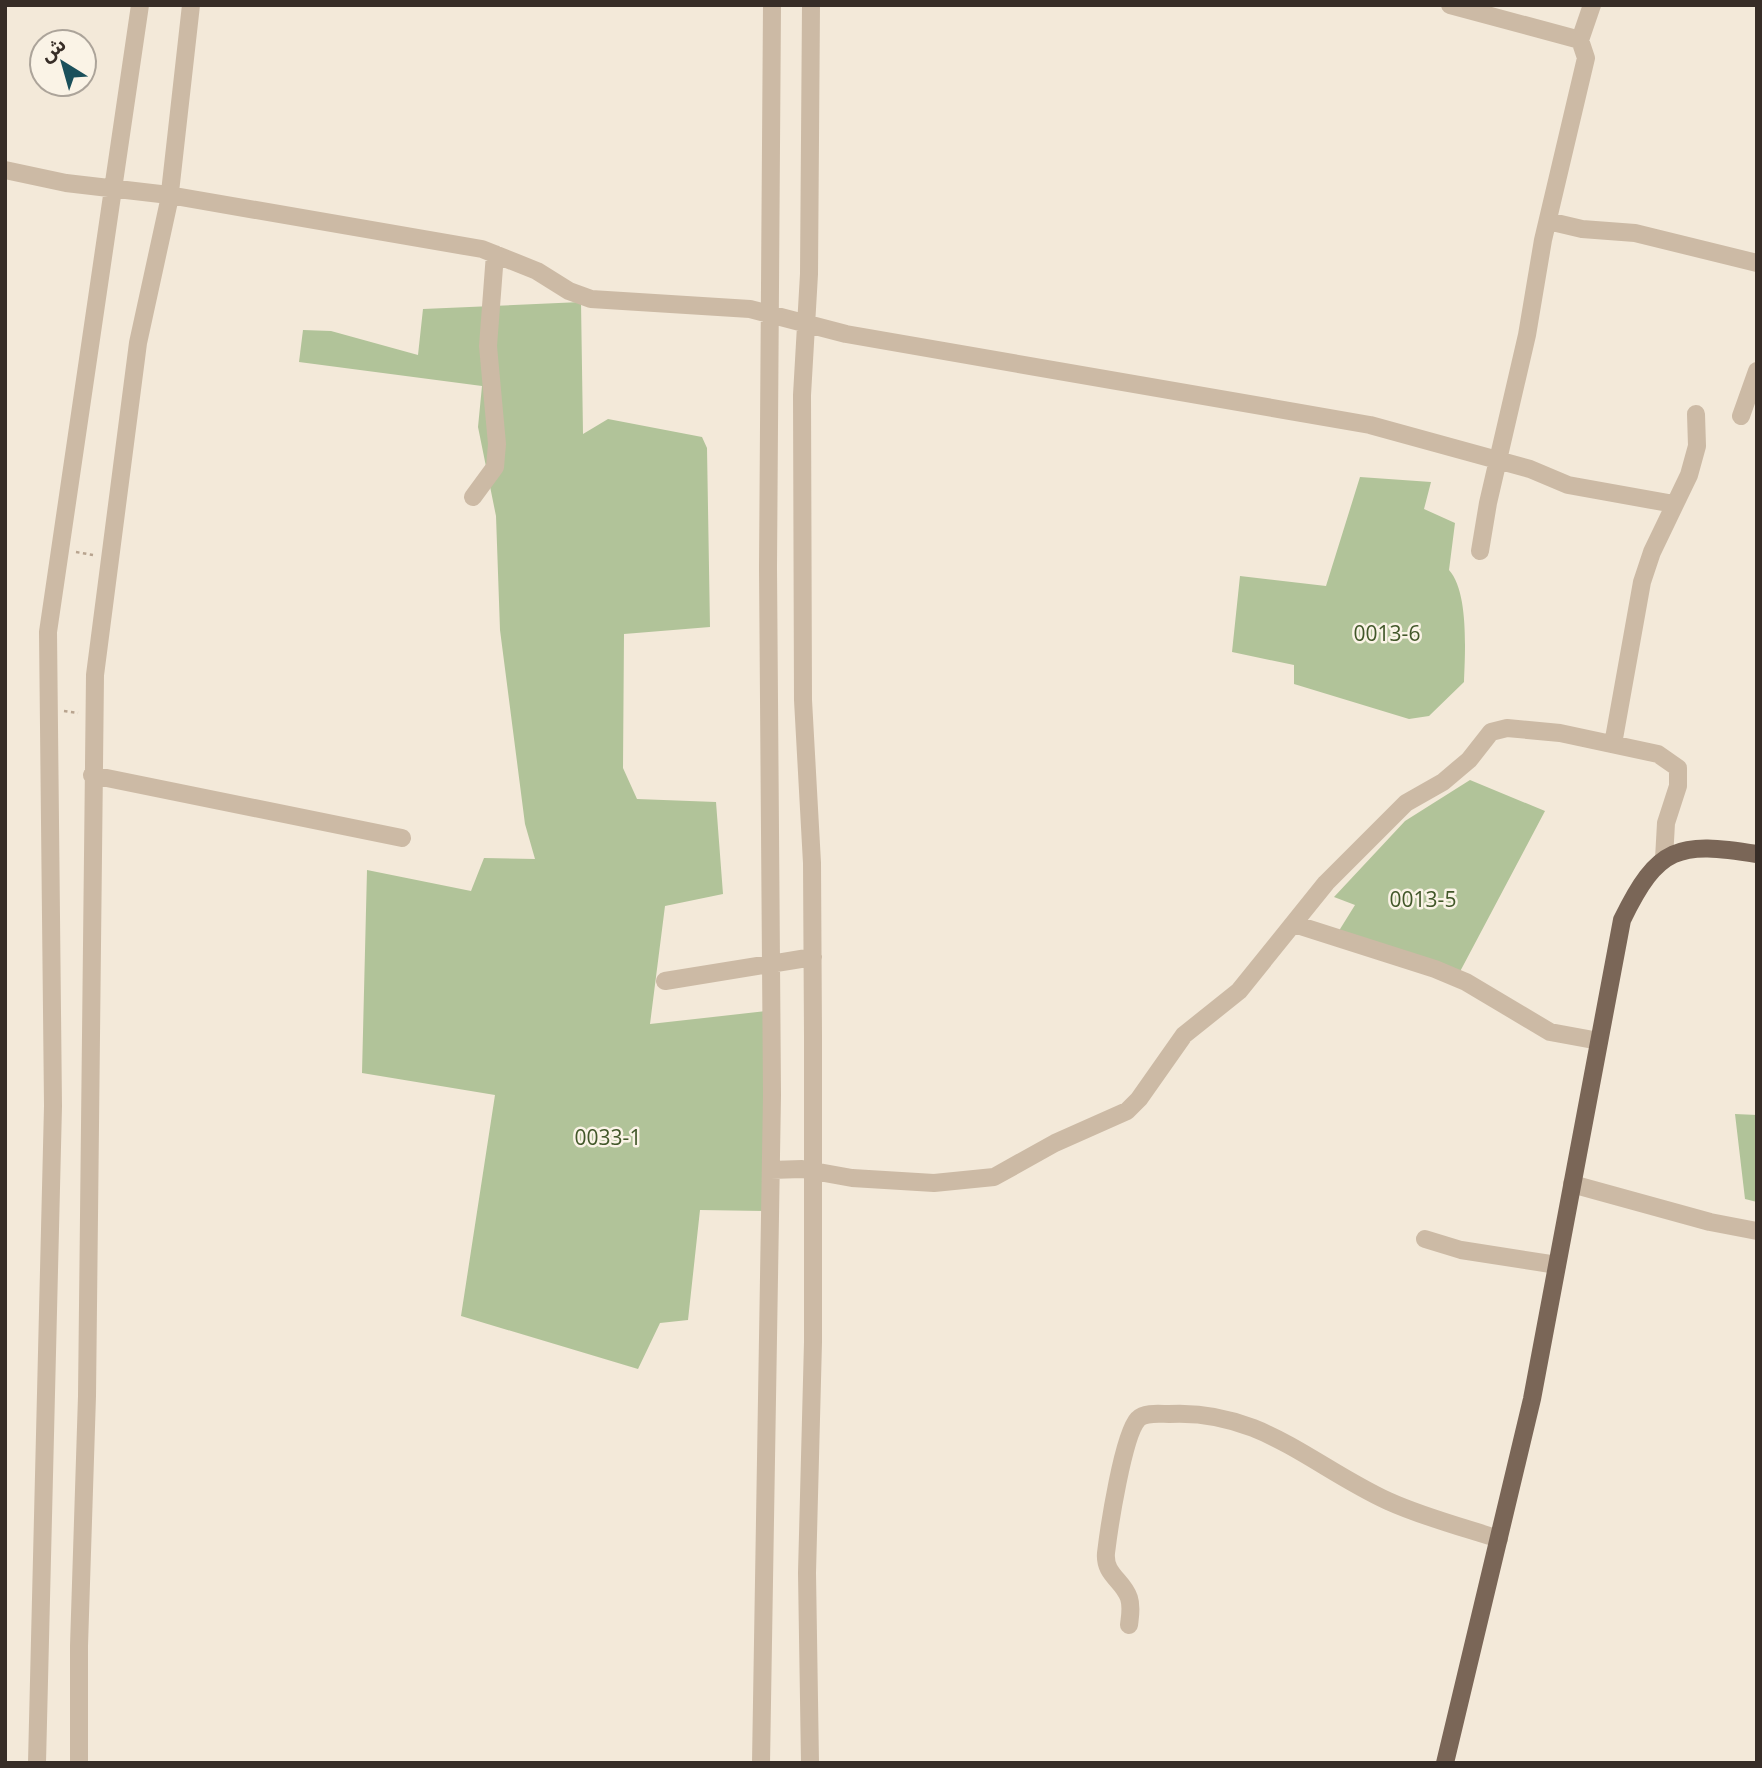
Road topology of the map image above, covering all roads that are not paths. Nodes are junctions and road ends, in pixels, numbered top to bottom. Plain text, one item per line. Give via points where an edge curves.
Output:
1 (140, 5) edge
2 (191, 5) edge
3 (772, 5) edge
4 (811, 5) edge
5 (1450, 5) edge
6 (1592, 5) edge
7 (1580, 40) junction
8 (5, 170) edge
9 (122, 188) junction
10 (163, 195) junction
11 (1548, 221) junction
12 (495, 254) junction
13 (1757, 263) edge
14 (768, 314) junction
15 (806, 324) junction
16 (1757, 371) edge
17 (1696, 414) dead end
18 (1741, 416) dead end
19 (1499, 460) junction
20 (473, 497) dead end
21 (1674, 504) junction
22 (1480, 551) dead end
23 (1613, 744) junction
24 (92, 775) junction
25 (402, 838) dead end
26 (1757, 855) edge
27 (1664, 859) junction
28 (1294, 924) junction
29 (813, 957) junction
30 (771, 961) junction
31 (665, 981) dead end
32 (1599, 1041) junction
33 (775, 1170) junction
34 (807, 1170) junction
35 (1572, 1184) junction
36 (1757, 1231) edge
37 (1424, 1239) dead end
38 (1557, 1265) junction
39 (1499, 1539) junction
40 (1129, 1625) dead end
41 (37, 1763) edge
42 (79, 1763) edge
43 (761, 1763) edge
44 (810, 1763) edge
45 (1445, 1763) edge

1 - 9 street
2 - 10 street
3 - 14 street
4 - 15 street
5 - 7 street
6 - 7 street
7 - 11 street via 1586,58
8 - 9 street via 66,183
9 - 10 street
9 - 41 street via 58,550 48,632 53,1106
10 - 12 street
10 - 24 street via 98,643
11 - 13 street via 1635,233
11 - 19 street
12 - 14 street via 591,299
12 - 20 street via 488,346 495,467
14 - 15 street
14 - 30 street
15 - 19 street via 1370,425
15 - 29 street via 803,700
16 - 18 street
17 - 21 street via 1694,459
19 - 21 street via 1568,485
19 - 22 street
21 - 23 street via 1642,582
23 - 27 street via 1658,754 1678,768
23 - 28 street via 1560,733 1507,728 1492,732 1443,782 1406,803 1326,883
24 - 25 street
24 - 42 street
26 - 27 main road via 1714,847 1688,848
27 - 32 main road via 1640,883 1622,920
28 - 32 street via 1446,973 1549,1032
28 - 34 street via 1239,991 1184,1035 1126,1111 994,1177 975,1181 852,1178
29 - 30 street
29 - 34 street
30 - 31 street
30 - 33 street
32 - 35 main road
33 - 34 street
33 - 43 street
34 - 44 street via 813,1342 807,1573
35 - 36 street
35 - 38 main road
37 - 38 street via 1461,1250
38 - 39 main road
39 - 40 street via 1386,1500 1261,1429 1218,1418 1146,1415 1134,1425 1115,1495 1106,1557 1109,1573 1131,1602
39 - 45 main road

